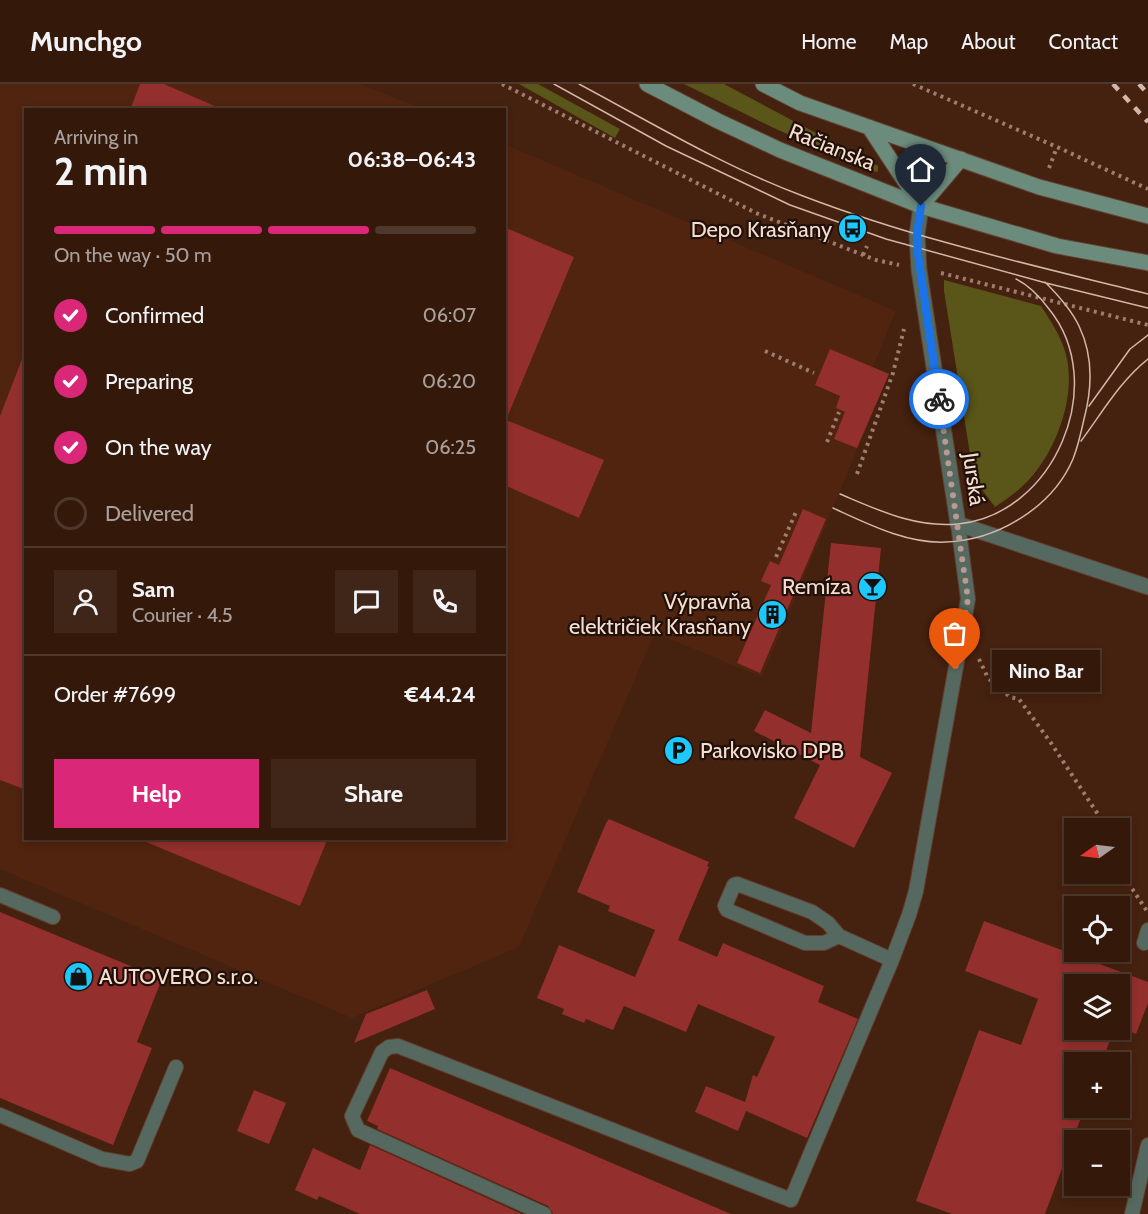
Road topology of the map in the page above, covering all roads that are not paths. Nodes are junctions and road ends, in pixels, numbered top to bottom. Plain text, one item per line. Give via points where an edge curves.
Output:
1 (647, 84) edge
2 (763, 84) edge
3 (868, 127) junction
4 (961, 159) junction
5 (921, 206) junction
6 (1148, 216) edge
7 (1148, 263) edge
8 (958, 524) junction
9 (1148, 587) edge
10 (0, 895) edge
11 (53, 917) dead end
12 (839, 936) junction
13 (892, 960) junction
14 (176, 1067) dead end
15 (0, 1115) edge
16 (1148, 1145) edge
17 (790, 1200) junction
18 (544, 1214) edge
19 (785, 1214) edge
20 (1132, 1214) edge

1 - 5 main road, Račianska via 780,150
2 - 3 main road, Račianska via 800,103
3 - 4 main road, Račianska
3 - 5 main road
4 - 5 main road
4 - 6 main road, Račianska via 1039,187
5 - 7 main road, Račianska via 1057,246
5 - 8 street, Jurská via 917,235 919,270
8 - 9 street, Jurská
8 - 13 lane via 968,599 916,891
10 - 11 lane
12 - 12 lane via 824,943 805,943 725,906 737,884 812,912
12 - 13 lane
13 - 17 lane
14 - 15 lane via 137,1161 130,1164 102,1159
16 - 20 lane
17 - 18 lane via 398,1046 382,1052 352,1116 358,1130
17 - 19 lane

